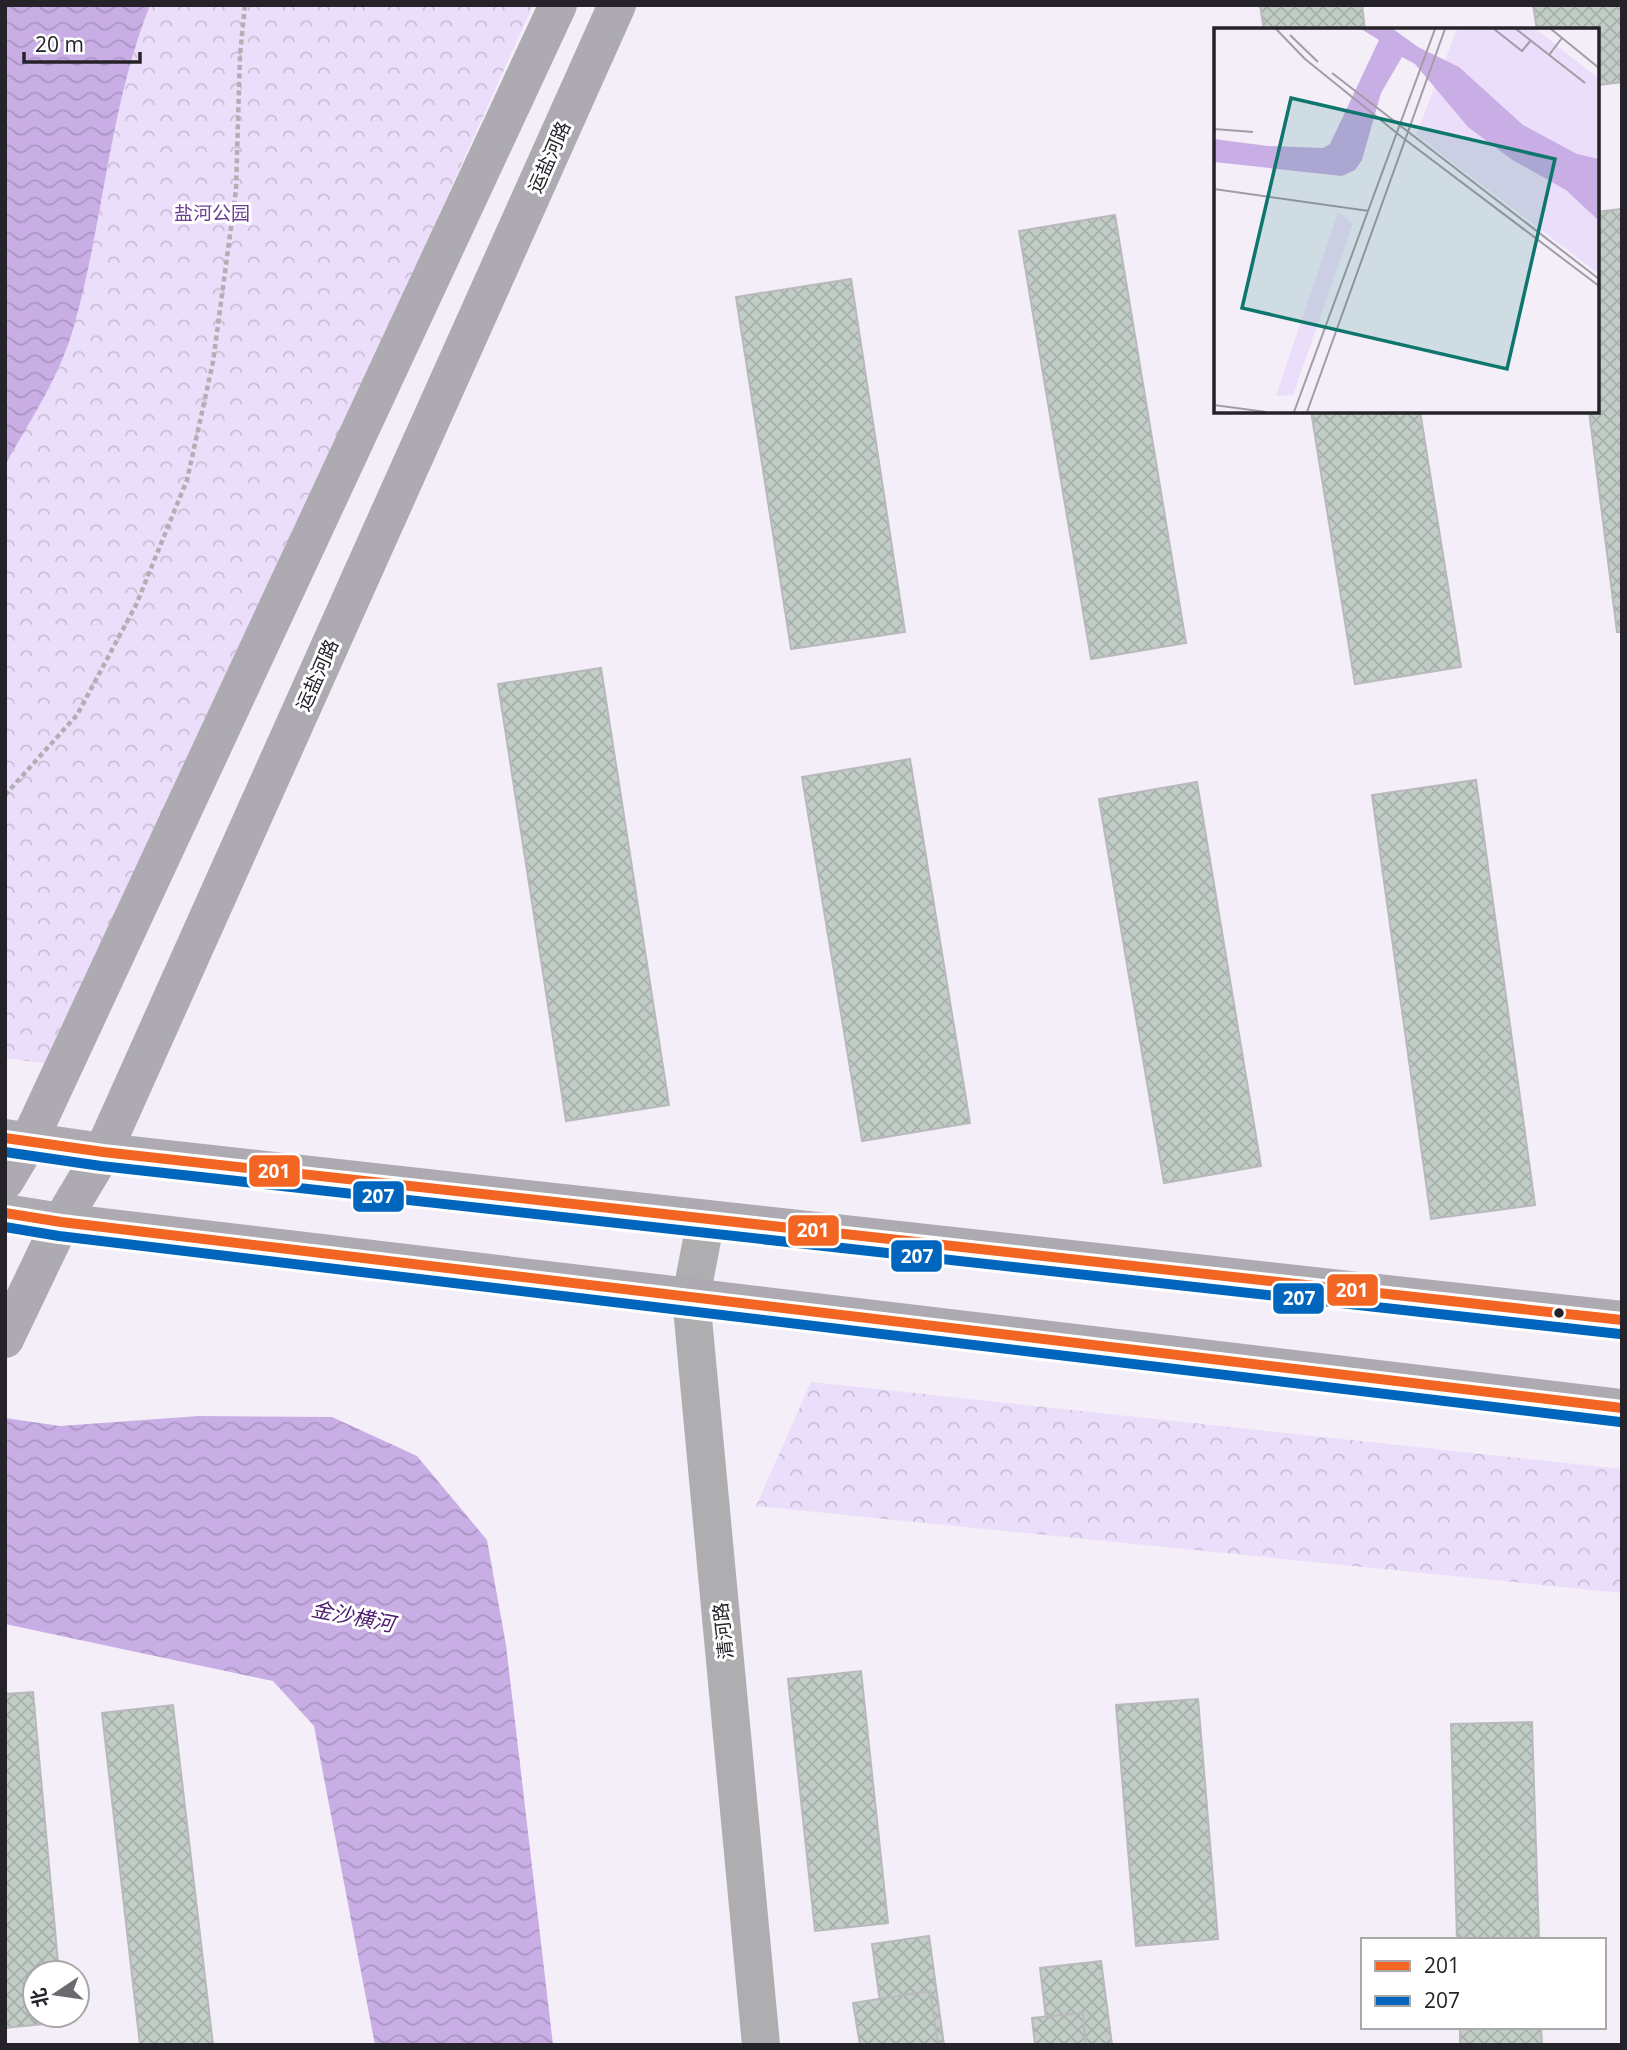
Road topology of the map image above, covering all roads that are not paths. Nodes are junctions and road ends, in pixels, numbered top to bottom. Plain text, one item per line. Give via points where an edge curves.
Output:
1 (558, 5) edge
2 (617, 5) edge
3 (17, 1140) edge
4 (103, 1152) junction
5 (5, 1181) edge
6 (5, 1213) edge
7 (706, 1219) junction
8 (61, 1222) junction
9 (691, 1297) junction
10 (1622, 1320) edge
11 (5, 1339) edge
12 (1622, 1408) edge
13 (761, 2045) edge

1 - 3 street
2 - 4 street, 运盐河路
3 - 4 street
3 - 5 street
4 - 7 street
4 - 8 street, 运盐河路
6 - 8 street
7 - 9 street, 清河路
7 - 10 street
8 - 9 street
8 - 11 street, 运盐河路
9 - 12 street
9 - 13 street, 清河路

